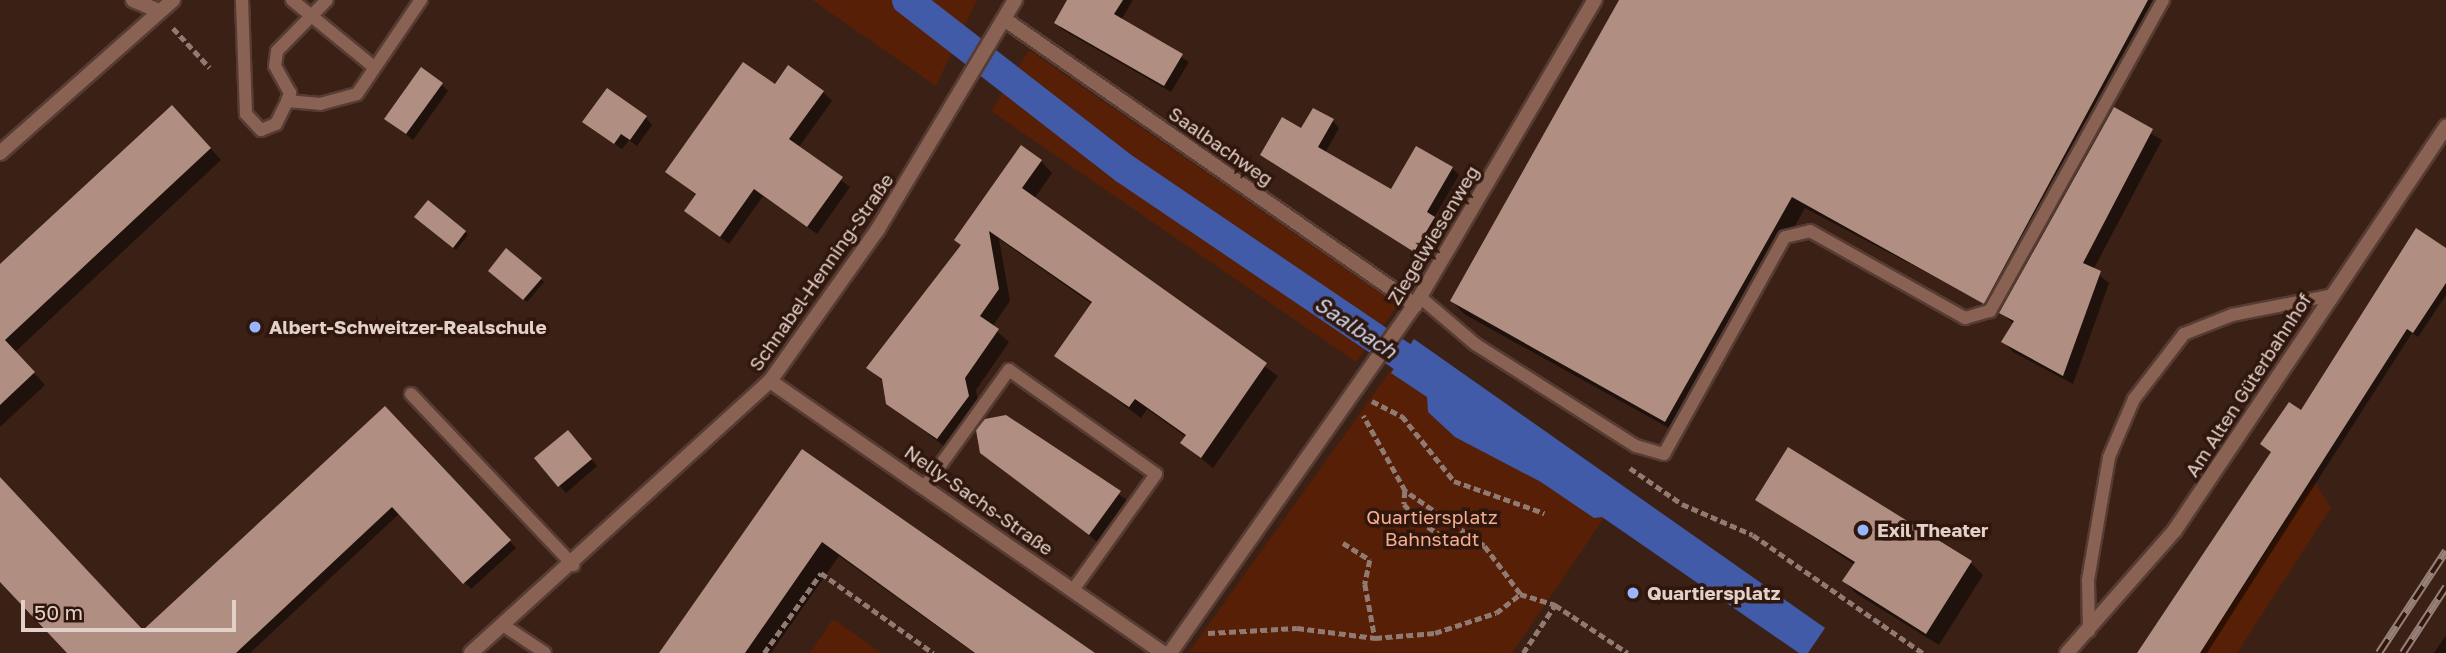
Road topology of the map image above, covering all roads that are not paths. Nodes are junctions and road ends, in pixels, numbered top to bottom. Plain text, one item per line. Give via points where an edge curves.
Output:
1 (133, 0) edge
2 (173, 0) edge
3 (242, 0) edge
4 (292, 0) edge
5 (327, 0) edge
6 (1015, 0) edge
7 (1594, 0) edge
8 (2163, 0) edge
9 (419, 1) edge
10 (159, 11) junction
11 (309, 18) junction
12 (1004, 19) junction
13 (374, 67) junction
14 (287, 101) junction
15 (2446, 127) edge
16 (0, 153) edge
17 (2329, 296) junction
18 (1415, 305) junction
19 (770, 381) junction
20 (411, 394) dead end
21 (926, 485) junction
22 (573, 565) junction
23 (1073, 590) junction
24 (503, 625) junction
25 (2089, 631) junction
26 (471, 653) edge
27 (545, 653) edge
28 (1163, 653) edge
29 (1170, 653) edge
30 (2067, 653) edge

1 - 10 street
2 - 10 street
3 - 14 lane via 249,120 269,128
4 - 11 lane
5 - 11 lane
6 - 12 street, Schnabel-Henning-Straße
7 - 18 street, Ziegelwiesenweg
8 - 18 lane via 1990,311 1965,318 1810,231 1785,237 1664,454 1636,446
9 - 13 lane
10 - 16 street
11 - 13 lane
11 - 14 lane via 277,51 275,66 290,93
12 - 18 street, Saalbachweg
12 - 19 street, Schnabel-Henning-Straße via 878,229
13 - 14 lane via 356,94 341,101
15 - 17 street, Am Alten Güterbahnhof
17 - 25 street, Am Alten Güterbahnhof via 2175,530
17 - 25 lane via 2232,315 2184,334 2134,399 2109,457 2088,580
18 - 29 street, Ziegelwiesenweg
19 - 21 street, Nelly-Sachs-Straße
19 - 22 street, Schnabel-Henning-Straße
20 - 22 lane
21 - 23 street, Nelly-Sachs-Straße
21 - 23 lane via 1009,370 1156,474
22 - 24 street, Schnabel-Henning-Straße
23 - 28 street, Nelly-Sachs-Straße
24 - 26 street, Schnabel-Henning-Straße
24 - 27 lane
25 - 30 street, Am Alten Güterbahnhof

